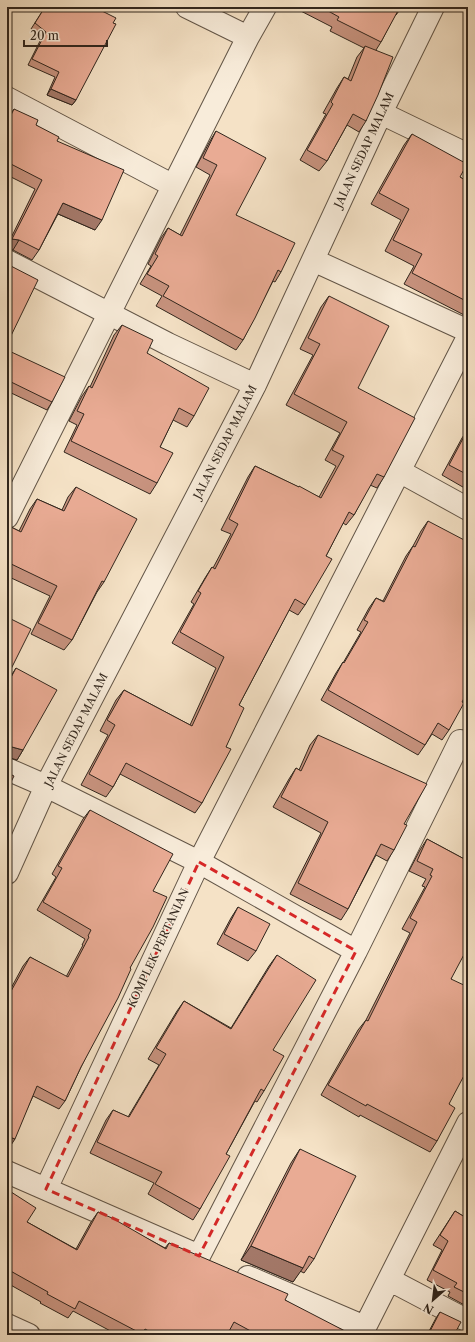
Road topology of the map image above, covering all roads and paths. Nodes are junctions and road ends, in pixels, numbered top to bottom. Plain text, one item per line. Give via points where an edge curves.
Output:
1 (187, 7) edge
2 (265, 7) edge
3 (433, 7) edge
4 (248, 37) junction
5 (7, 98) edge
6 (381, 113) junction
7 (468, 155) edge
8 (172, 185) junction
9 (313, 260) junction
10 (7, 262) edge
11 (109, 314) junction
12 (468, 331) edge
13 (468, 337) edge
14 (255, 386) junction
15 (399, 471) junction
16 (468, 508) edge
17 (7, 517) edge
18 (465, 737) edge
19 (7, 769) edge
20 (46, 786) junction
21 (199, 862) junction
22 (7, 873) edge
23 (356, 951) junction
24 (465, 1136) edge
25 (7, 1172) edge
26 (46, 1189) junction
27 (214, 1263) junction
28 (390, 1280) junction
29 (468, 1321) edge
30 (7, 1326) edge
31 (363, 1331) edge
32 (29, 1335) edge

1 - 4 street
2 - 4 street
3 - 6 street, JALAN SEDAP MALAM
4 - 8 street
5 - 8 street
6 - 7 street
6 - 9 street, JALAN SEDAP MALAM
8 - 11 street
9 - 12 street
9 - 14 street, JALAN SEDAP MALAM
10 - 11 street
11 - 14 street
11 - 17 street
13 - 15 street, KOMPLEK PERTANIAN
14 - 20 street, JALAN SEDAP MALAM
15 - 16 street
15 - 21 street, KOMPLEK PERTANIAN
18 - 23 street
19 - 20 street
20 - 21 street
20 - 22 street, JALAN SEDAP MALAM
21 - 23 street
21 - 26 street, KOMPLEK PERTANIAN
23 - 27 street
24 - 28 street
25 - 26 street
26 - 27 street
27 - 31 street
28 - 29 street
28 - 31 street
30 - 32 street

